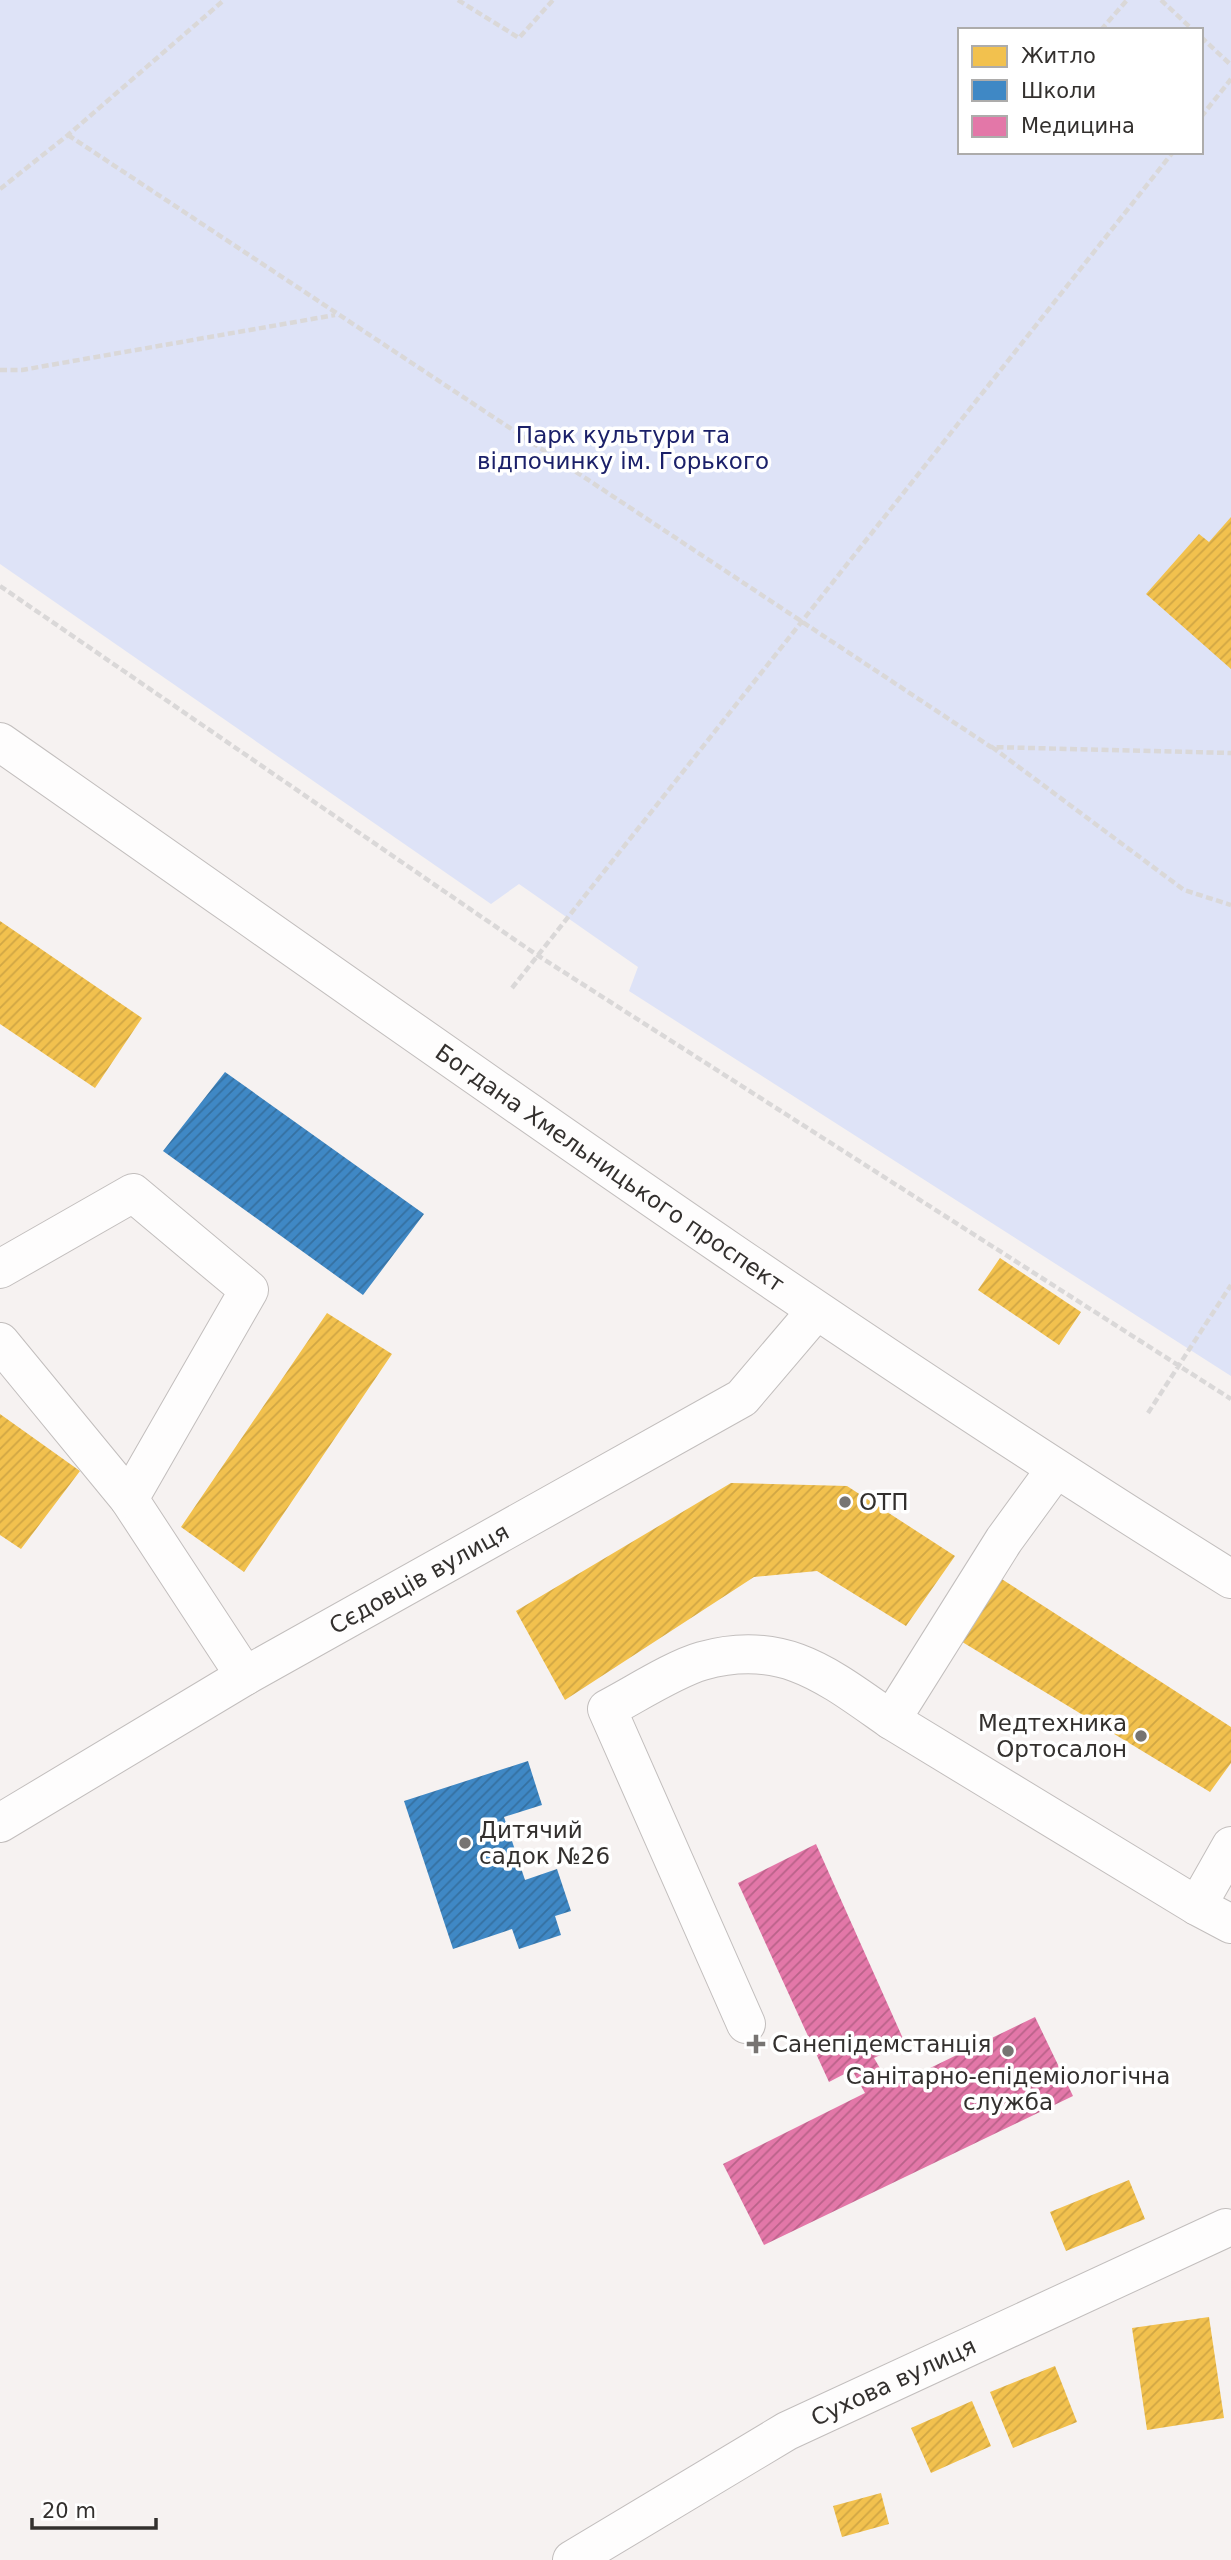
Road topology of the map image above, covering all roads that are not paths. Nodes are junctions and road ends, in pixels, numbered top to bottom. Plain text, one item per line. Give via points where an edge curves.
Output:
1 (0, 742) edge
2 (0, 1269) edge
3 (816, 1311) junction
4 (0, 1342) edge
5 (1055, 1470) junction
6 (128, 1499) junction
7 (1231, 1578) edge
8 (245, 1676) junction
9 (891, 1720) junction
10 (0, 1823) edge
11 (1231, 1846) edge
12 (1197, 1906) junction
13 (1231, 1924) edge
14 (746, 2024) dead end
15 (1226, 2228) dead end
16 (572, 2560) edge

1 - 3 main road, Богдана Хмельницького проспект
2 - 6 main road via 132,1193 249,1290
3 - 5 main road, Богдана Хмельницького проспект
3 - 8 main road, Сєдовців вулиця via 743,1398
4 - 6 main road
5 - 7 main road, Богдана Хмельницького проспект
5 - 9 main road via 1004,1540
6 - 8 main road
8 - 10 main road, Сєдовців вулиця
9 - 12 main road
9 - 14 main road via 824,1673 764,1652 701,1661 607,1709
11 - 12 main road
12 - 13 main road
15 - 16 main road, Сухова вулиця via 787,2431

